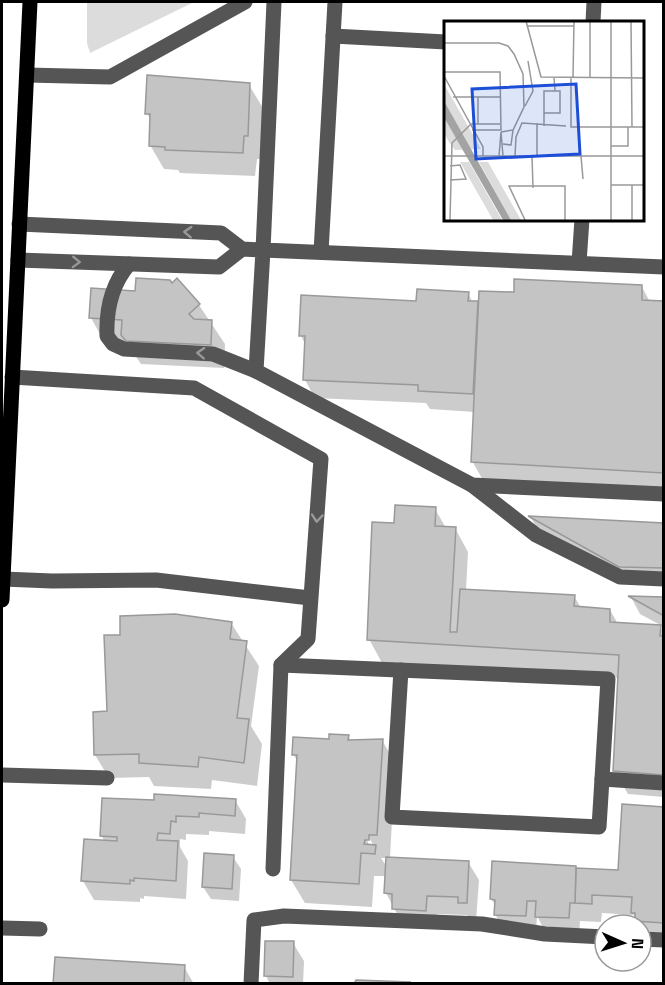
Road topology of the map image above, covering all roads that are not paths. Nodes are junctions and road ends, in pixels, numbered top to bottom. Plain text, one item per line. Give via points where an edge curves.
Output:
1 (30, 2) edge
2 (244, 2) edge
3 (274, 2) edge
4 (335, 2) edge
5 (594, 2) edge
6 (593, 21) edge
7 (333, 36) junction
8 (444, 42) edge
9 (27, 75) junction
10 (582, 220) edge
11 (19, 224) junction
12 (242, 249) junction
13 (263, 250) junction
14 (321, 252) junction
15 (18, 260) junction
16 (579, 263) junction
17 (129, 264) junction
18 (663, 267) edge
19 (256, 371) junction
20 (12, 377) junction
21 (472, 485) junction
22 (663, 494) edge
23 (3, 530) edge
24 (3, 579) edge
25 (663, 579) edge
26 (310, 598) junction
27 (2, 600) edge
28 (281, 665) junction
29 (401, 670) junction
30 (2, 775) edge
31 (106, 778) dead end
32 (602, 779) junction
33 (663, 783) edge
34 (273, 869) dead end
35 (2, 928) edge
36 (40, 929) dead end
37 (593, 936) edge
38 (251, 984) edge

1 - 9 main road
2 - 9 lane via 110,76
3 - 13 lane
4 - 7 lane
5 - 6 lane
7 - 8 lane
7 - 14 lane
9 - 11 main road
10 - 16 lane
12 -> 11 lane via 221,233
11 - 15 main road
12 - 13 lane
12 - 17 lane via 219,267
13 - 14 lane
13 - 19 lane
14 - 16 lane
15 -> 17 lane
15 - 20 main road
16 - 18 lane
19 -> 17 lane via 213,354 124,349 112,344 107,336 109,305 115,283
19 - 21 lane
20 - 23 main road
20 -> 26 lane via 194,388 321,459
21 - 22 lane
21 - 25 lane via 536,535 620,577
23 - 24 main road
24 - 26 lane via 156,580
24 - 27 main road
26 - 28 lane via 308,639
28 - 29 lane
28 - 34 lane
29 - 32 lane via 608,679
29 - 32 lane via 392,818 599,827
30 - 31 lane
32 - 33 lane
35 - 36 lane
37 - 38 lane via 471,924 284,916 254,920

